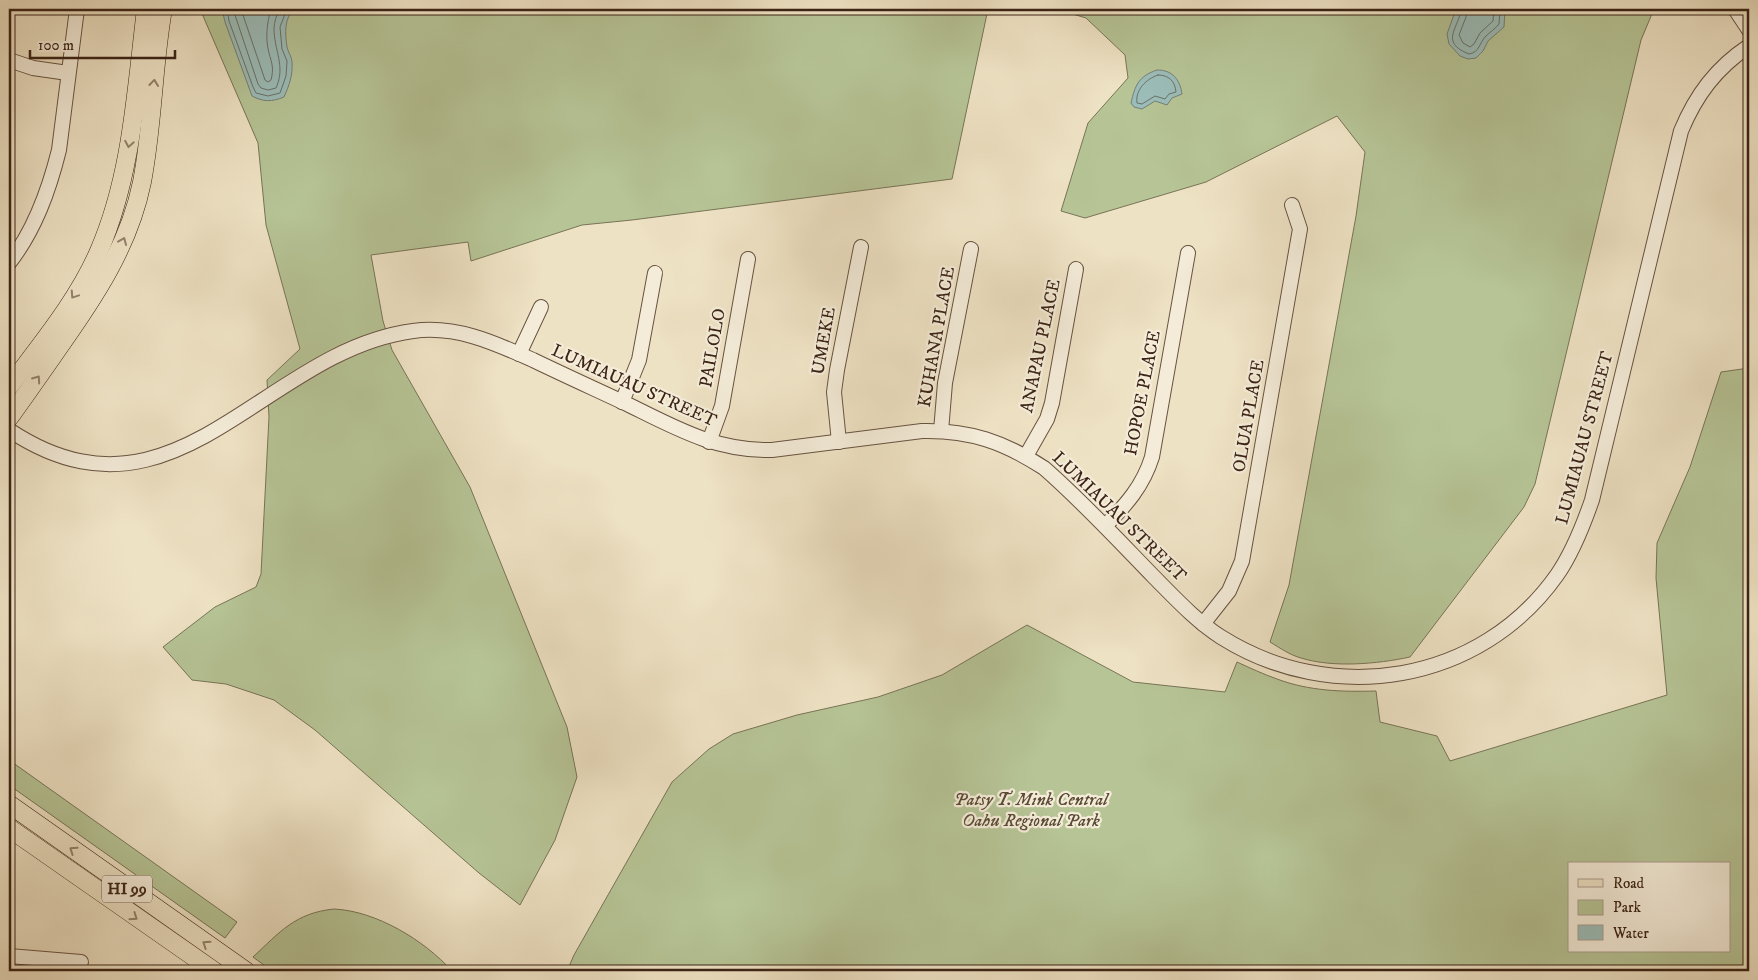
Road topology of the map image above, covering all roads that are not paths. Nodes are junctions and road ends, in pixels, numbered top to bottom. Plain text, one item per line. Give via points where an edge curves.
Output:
1 (76, 9) edge
2 (146, 9) edge
3 (163, 9) edge
4 (1735, 9) edge
5 (1749, 30) edge
6 (1749, 46) edge
7 (9, 60) edge
8 (68, 73) junction
9 (1292, 205) dead end
10 (861, 247) dead end
11 (971, 249) dead end
12 (1188, 252) dead end
13 (748, 259) dead end
14 (9, 263) edge
15 (1076, 269) dead end
16 (654, 273) dead end
17 (541, 307) dead end
18 (519, 354) junction
19 (9, 387) edge
20 (622, 402) junction
21 (9, 418) edge
22 (9, 430) edge
23 (941, 431) junction
24 (709, 442) junction
25 (838, 442) junction
26 (1026, 456) junction
27 (1105, 526) junction
28 (1203, 624) junction
29 (9, 804) edge
30 (9, 828) edge
31 (9, 948) edge
32 (9, 956) edge
33 (9, 962) edge
34 (81, 962) dead end
35 (214, 971) edge
36 (246, 971) edge

1 - 8 street
2 -> 19 main road via 130,136 115,210 99,252 77,292
21 -> 3 main road via 98,293 128,230 142,183
4 - 5 street
6 - 28 street, LUMIAUAU STREET via 1705,86 1681,131 1592,500 1573,548 1543,591 1506,627 1466,652 1421,669 1369,678 1334,677 1287,668 1243,650
7 - 8 street via 33,68
8 - 14 street via 59,150 53,172 29,234
9 - 28 street, OLUA PLACE via 1300,229 1242,561 1229,591
10 - 25 street, UMEKE via 834,392
11 - 23 street, KUHANA PLACE via 948,367
12 - 27 street, HOPOE PLACE via 1150,463 1134,494
13 - 24 street, PAILOLO via 722,406
15 - 26 street, ANAPAU PLACE via 1052,403 1047,419
16 - 20 street via 639,360
17 - 18 street
18 - 20 street, LUMIAUAU STREET
18 - 22 street, LUMIAUAU STREET via 488,340 447,330 394,334 326,362 204,437 169,454 135,463 102,464 69,459 31,444
20 - 24 street, LUMIAUAU STREET
23 - 25 street, LUMIAUAU STREET
23 - 26 street, LUMIAUAU STREET via 989,439
24 - 25 street, LUMIAUAU STREET via 754,450
26 - 27 street, LUMIAUAU STREET via 1058,480
27 - 28 street, LUMIAUAU STREET
36 -> 29 main road, HI 99
30 -> 35 main road, HI 99
31 - 32 street
32 - 33 street
32 - 34 street

